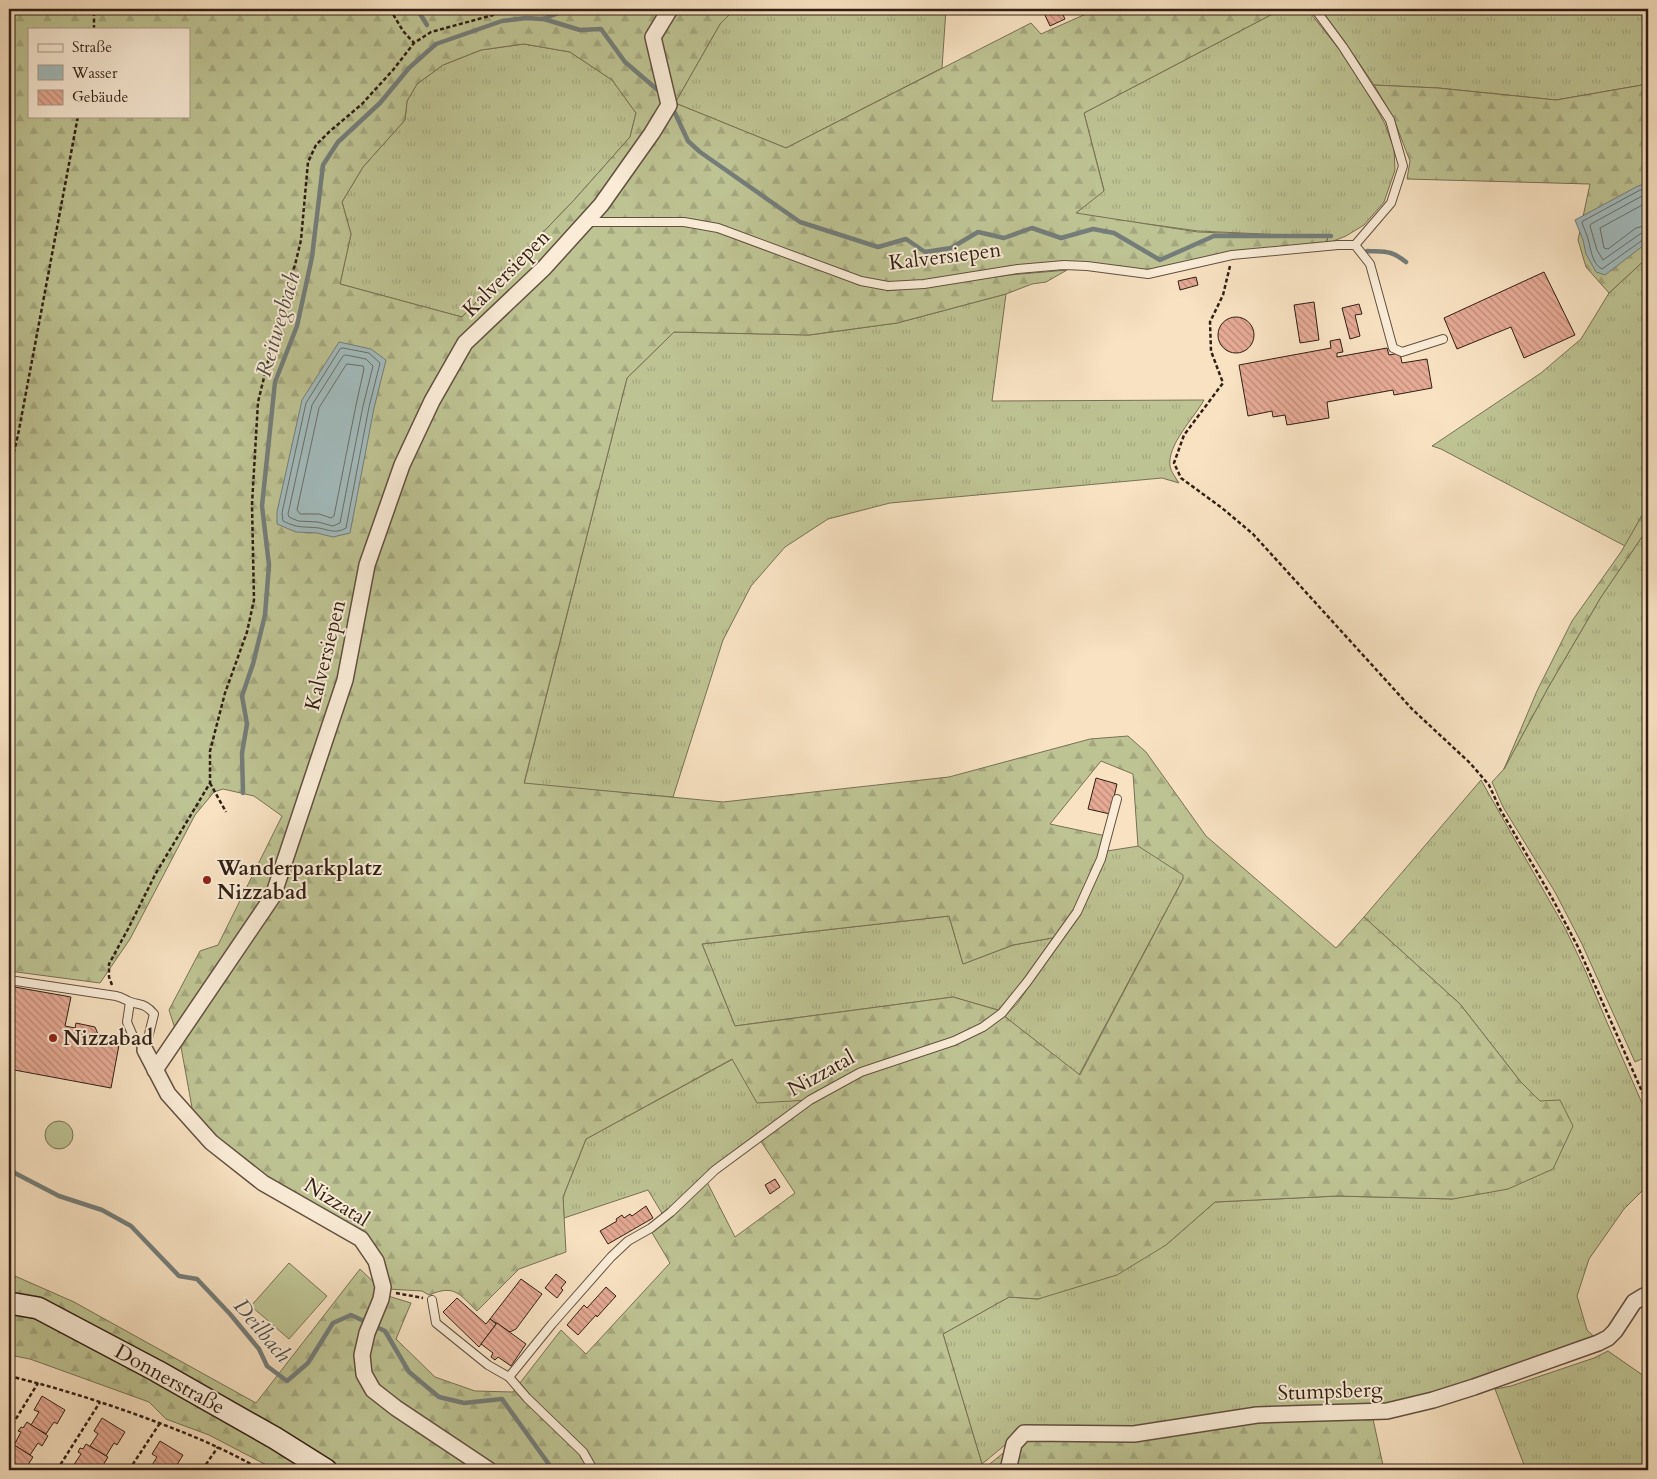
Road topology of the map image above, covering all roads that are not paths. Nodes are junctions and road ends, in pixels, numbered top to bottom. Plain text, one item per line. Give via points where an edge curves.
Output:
1 (670, 9) edge
2 (1315, 9) edge
3 (586, 222) junction
4 (1355, 245) junction
5 (1443, 339) dead end
6 (1116, 799) dead end
7 (9, 980) edge
8 (130, 1002) junction
9 (145, 1050) junction
10 (155, 1070) junction
11 (1646, 1296) edge
12 (432, 1300) road end
13 (9, 1302) edge
14 (509, 1377) junction
15 (326, 1470) edge
16 (489, 1470) edge
17 (589, 1470) edge
18 (1008, 1470) edge

1 - 3 street via 653,37 669,105
2 - 4 lane via 1390,120 1403,166 1392,203
3 - 4 lane, Kalversiepen via 684,222 718,228 860,281 888,286 1064,265 1148,274 1232,255
3 - 10 street, Kalversiepen via 544,268 465,343 432,401 402,465 367,565 345,680 273,896
4 - 5 lane via 1370,264 1393,348 1402,352
6 - 14 lane, Nizzatal via 1101,860 1077,912 1002,1013 983,1027 954,1041 861,1072 810,1100 715,1170 671,1212 628,1241 611,1257
7 - 8 lane via 116,996
8 - 9 lane via 127,1022 133,1036
8 - 9 lane via 148,1007 154,1014
9 - 10 street, Nizzatal
10 - 16 street, Nizzatal via 168,1094 211,1142 263,1182 361,1239 376,1260 383,1287 362,1355 364,1374 373,1390 396,1408
11 - 18 street, Stumpsberg via 1634,1302 1615,1331 1603,1340 1433,1400 1386,1411 1257,1415 1134,1434 1024,1433 1014,1444
12 - 14 lane via 436,1323 488,1365
13 - 15 main road, Donnerstraße via 38,1308 149,1366
14 - 17 lane via 583,1452 591,1466

